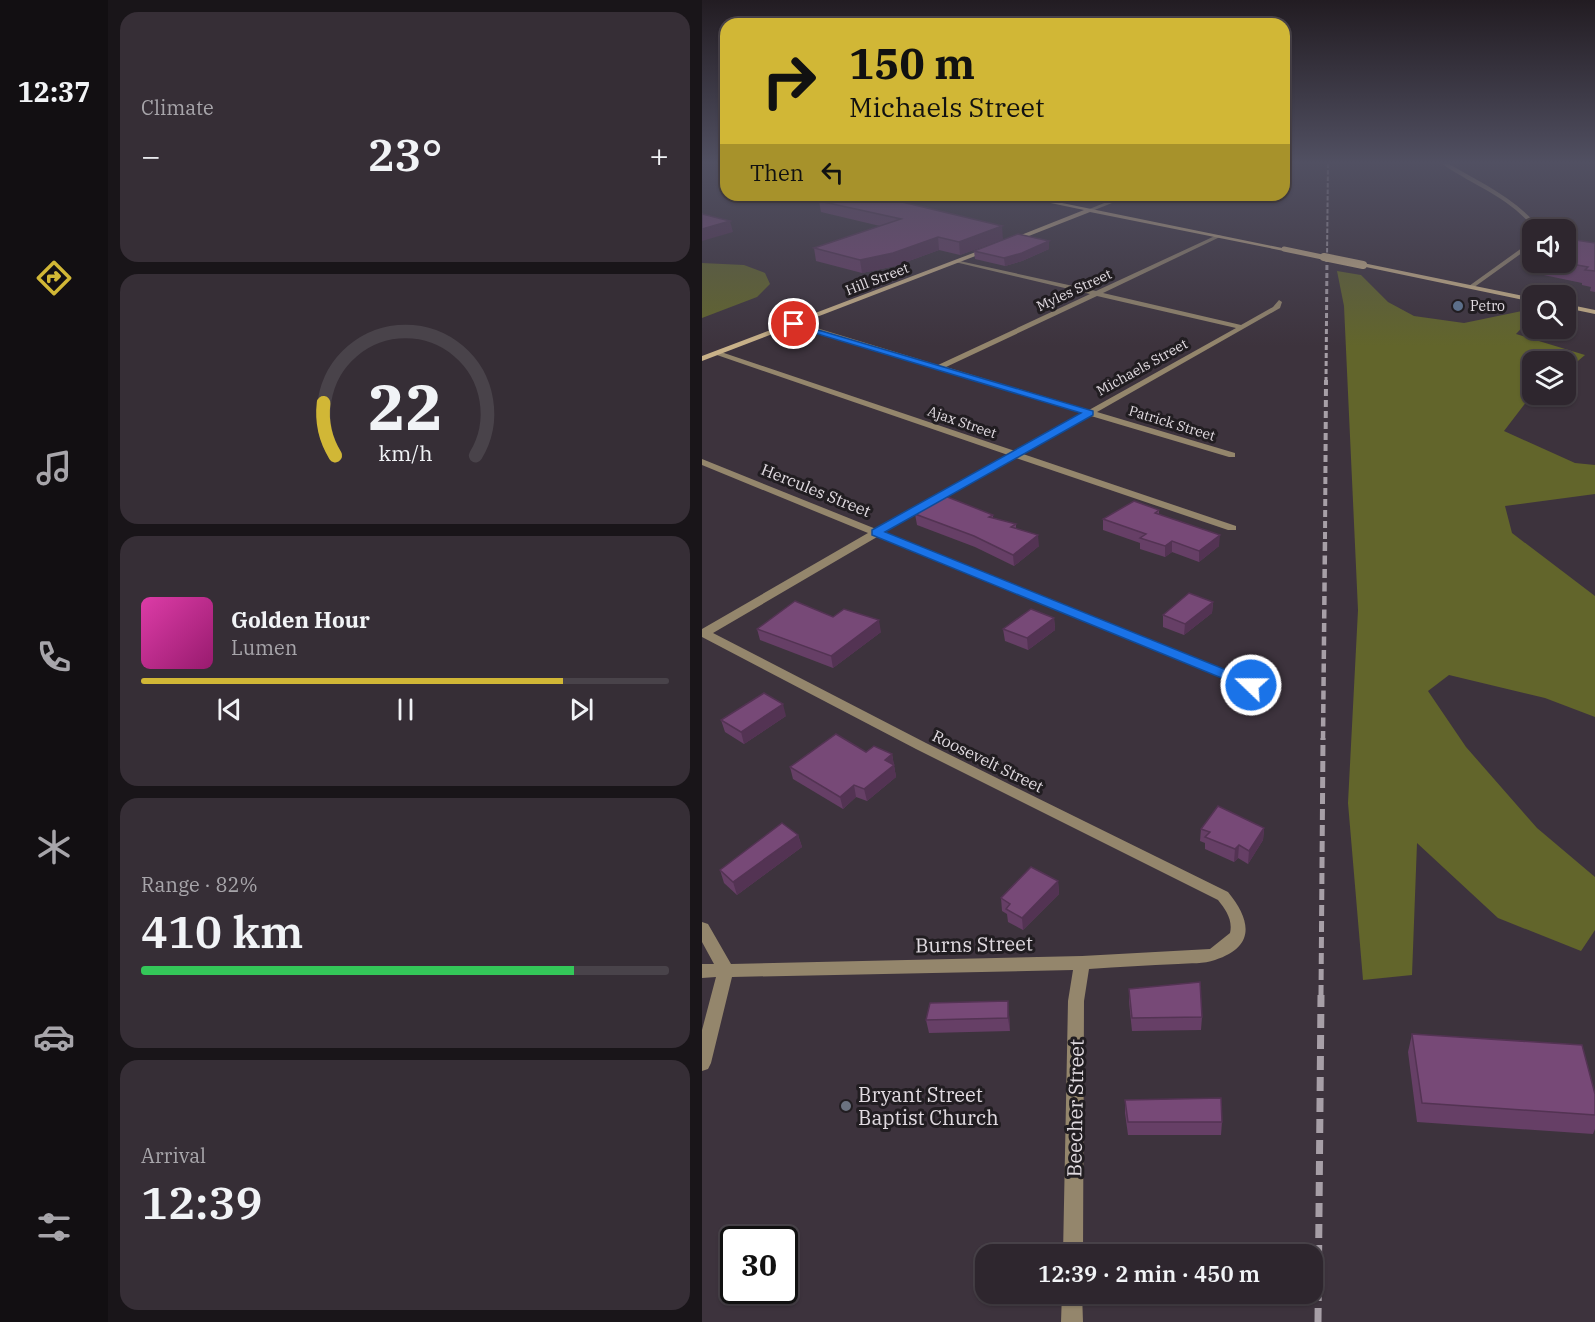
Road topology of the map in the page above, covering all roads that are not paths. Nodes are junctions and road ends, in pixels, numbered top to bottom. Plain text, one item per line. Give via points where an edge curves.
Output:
1 (1057, 223) edge
2 (1153, 223) edge
3 (1219, 236) junction
4 (1522, 250) edge
5 (957, 261) junction
6 (1471, 287) junction
7 (1095, 293) junction
8 (1522, 298) edge
9 (1279, 302) dead end
10 (1576, 308) edge
11 (1595, 312) edge
12 (794, 324) junction
13 (1242, 327) junction
14 (718, 354) junction
15 (702, 359) edge
16 (939, 367) junction
17 (1089, 413) junction
18 (1016, 454) junction
19 (1232, 455) dead end
20 (702, 462) edge
21 (1232, 528) dead end
22 (876, 533) junction
23 (703, 633) edge
24 (1251, 685) dead end
25 (702, 928) edge
26 (1239, 933) joint
27 (1082, 963) junction
28 (726, 970) junction
29 (702, 971) edge
30 (702, 1063) edge
31 (1073, 1244) edge
32 (1072, 1304) edge
33 (1072, 1322) edge

1 - 5 main road, Hill Street
2 - 3 main road
3 - 6 main road, bridge
3 - 7 street, Myles Street
4 - 6 street
5 - 7 street
5 - 12 main road, Hill Street
6 - 8 main road
7 - 13 street
7 - 16 street, Myles Street
9 - 13 street, Michaels Street via 1276,308
10 - 11 main road
12 - 14 main road, Hill Street
12 - 16 street, Patrick Street
13 - 17 street, Michaels Street
14 - 15 main road, Hill Street
14 - 18 street, Ajax Street
16 - 17 street, Patrick Street
17 - 18 street, Michaels Street
17 - 19 street, Patrick Street
18 - 21 street, Ajax Street
18 - 22 street, Michaels Street
20 - 22 street, Hercules Street
22 - 23 street, Michaels Street
22 - 24 street, Hercules Street
23 - 26 street, Roosevelt Street via 1223,896 1236,911
25 - 28 street
26 - 27 street, Burns Street via 1228,948 1212,955
27 - 28 street, Burns Street
27 - 31 street, Beecher Street via 1076,1001
28 - 29 street, Burns Street
28 - 30 street
32 - 33 street

